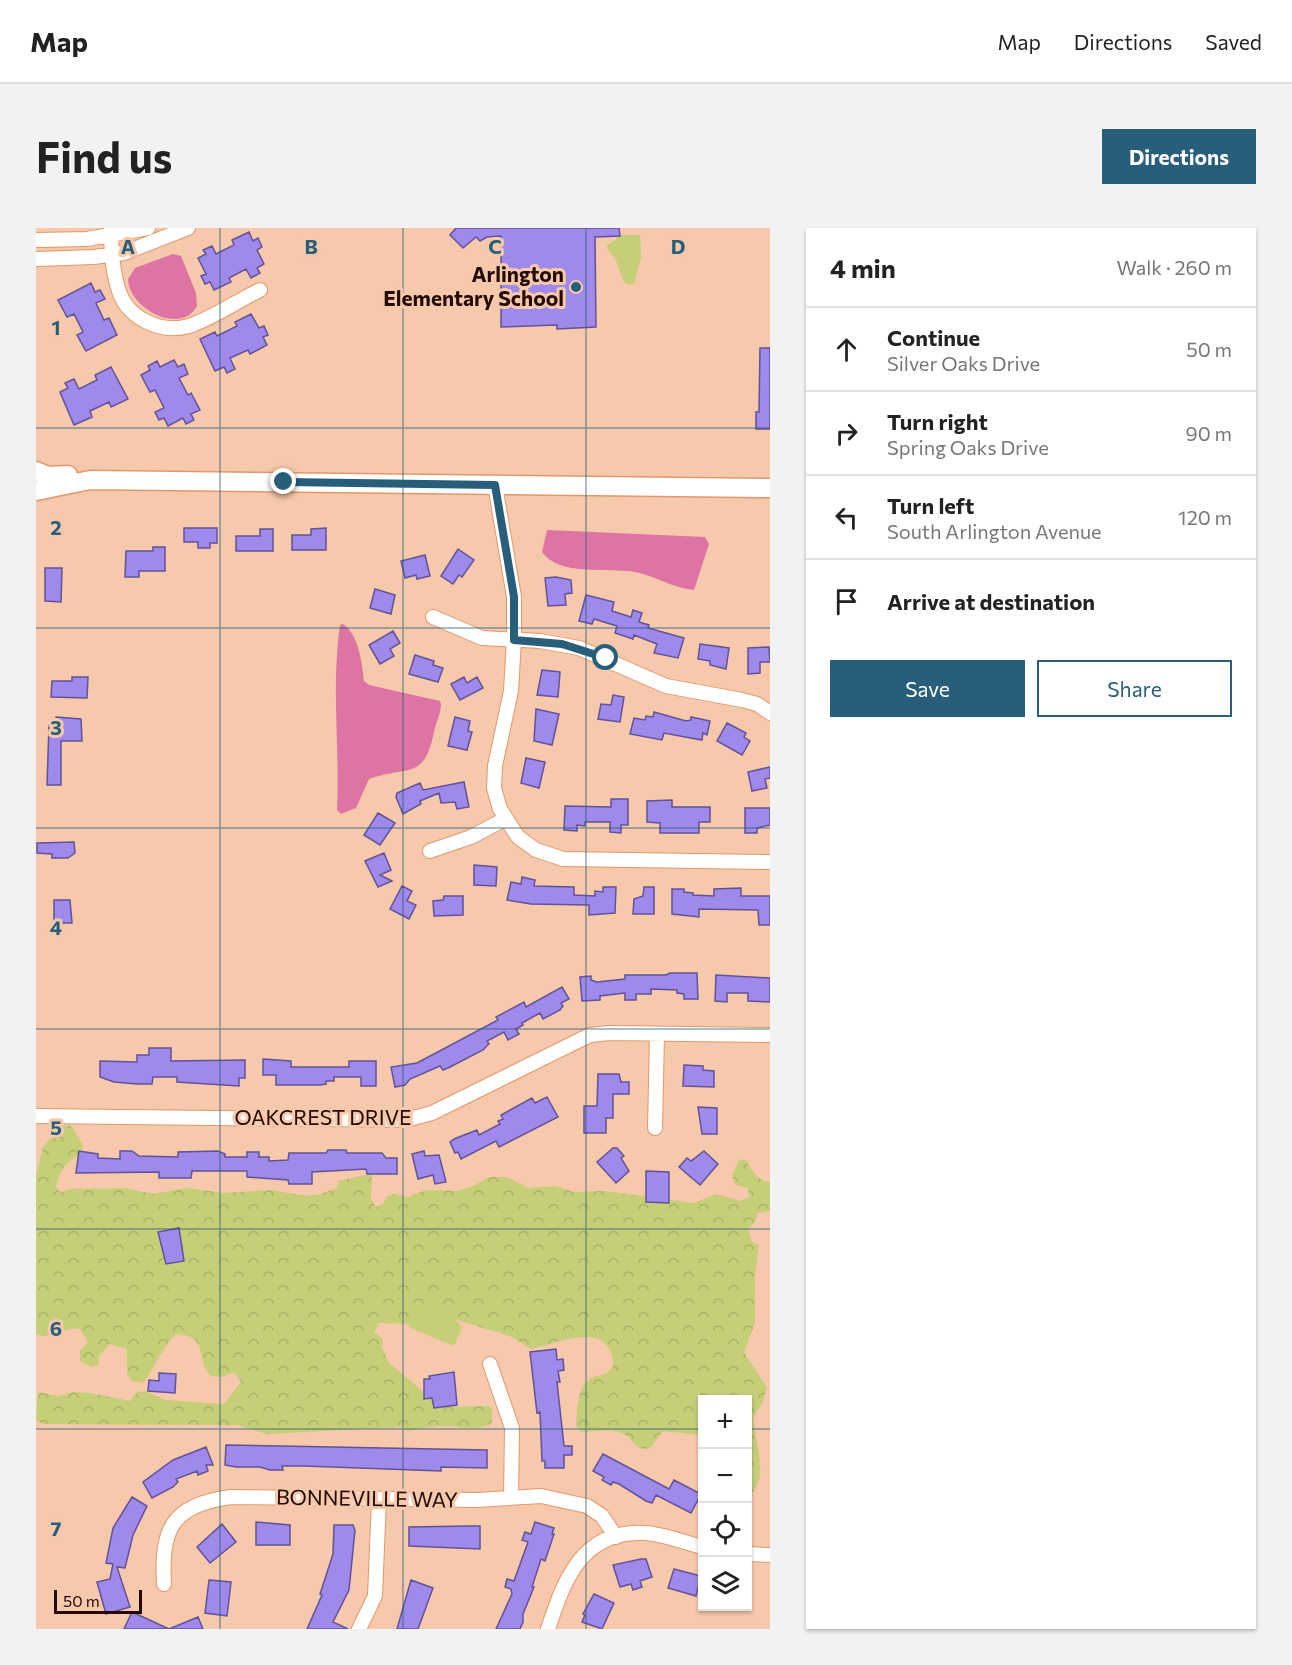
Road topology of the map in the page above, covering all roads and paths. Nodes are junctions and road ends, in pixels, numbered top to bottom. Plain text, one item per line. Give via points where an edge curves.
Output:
1 (148, 228) edge
2 (188, 228) edge
3 (36, 240) edge
4 (112, 241) edge
5 (36, 258) edge
6 (260, 290) dead end
7 (36, 471) edge
8 (90, 480) junction
9 (495, 485) junction
10 (770, 488) edge
11 (36, 491) edge
12 (433, 617) dead end
13 (514, 640) junction
14 (770, 712) edge
15 (505, 819) junction
16 (430, 851) dead end
17 (770, 862) edge
18 (657, 1034) junction
19 (770, 1035) edge
20 (36, 1116) edge
21 (655, 1128) dead end
22 (490, 1364) dead end
23 (511, 1498) junction
24 (379, 1499) junction
25 (616, 1537) junction
26 (698, 1546) edge
27 (752, 1554) edge
28 (770, 1556) edge
29 (164, 1584) dead end
30 (359, 1629) edge
31 (548, 1629) edge

1 - 4 street
2 - 4 street via 137,249
3 - 4 street
4 - 5 street
4 - 6 street via 121,296 139,317 157,326 190,325
7 - 8 main road via 48,476 79,475
8 - 9 main road
8 - 11 main road
9 - 10 main road
9 - 13 street via 514,597
12 - 13 street via 472,636
13 - 14 street via 574,646 666,686 742,700
13 - 15 street via 511,691 495,766 494,788
15 - 16 street via 471,837
15 - 17 street via 531,847 563,859
18 - 19 street, OAKCREST DRIVE
18 - 20 street, OAKCREST DRIVE via 606,1033 583,1037 432,1113 406,1120
18 - 21 street
22 - 23 street via 512,1428
23 - 24 street, BONNEVILLE WAY
23 - 25 street, BONNEVILLE WAY via 541,1496 587,1506 602,1516
24 - 29 street, BONNEVILLE WAY via 231,1497 195,1506 167,1532 162,1555
24 - 30 street via 375,1596
25 - 26 street via 642,1533
25 - 31 street via 584,1554 571,1570
27 - 28 street

